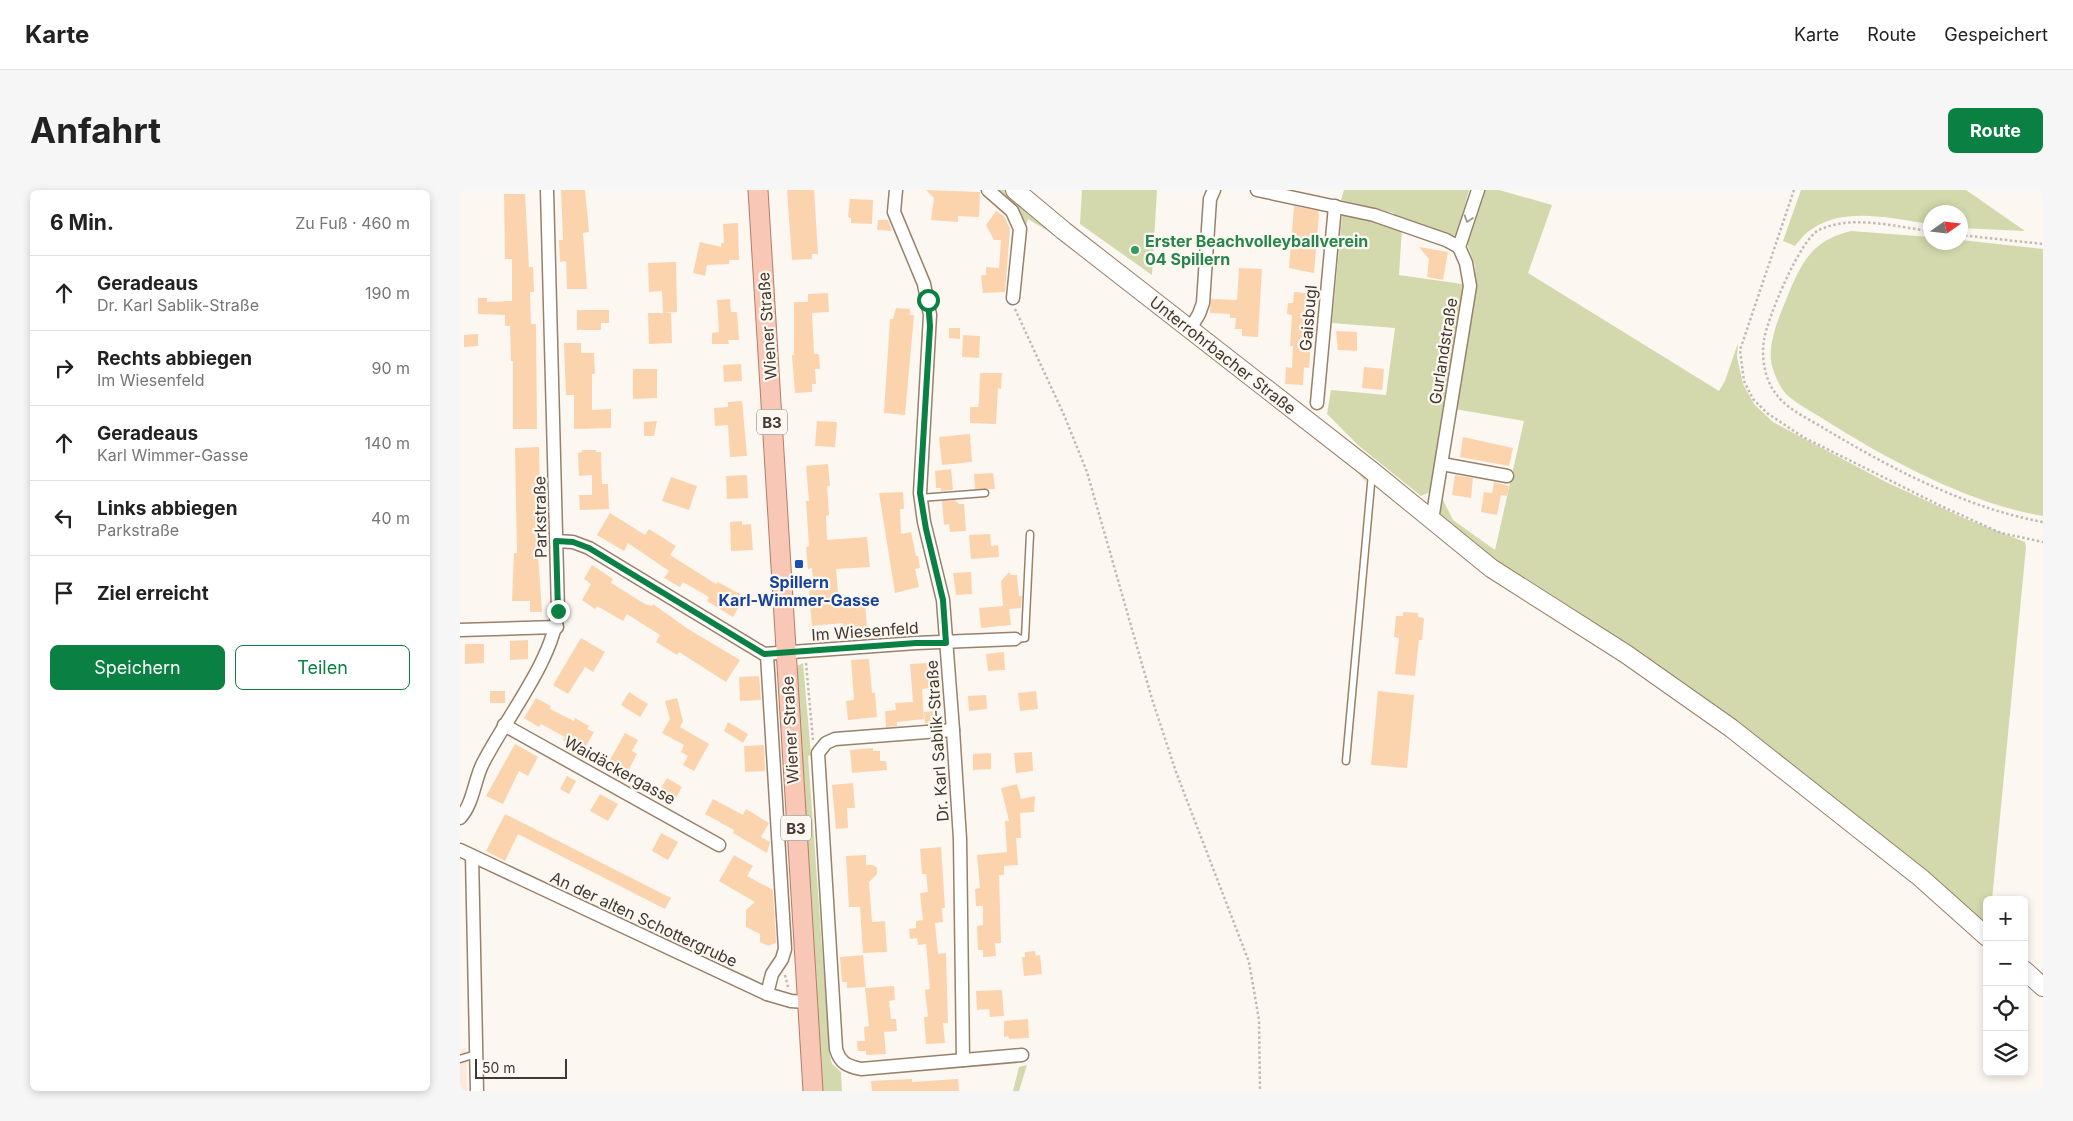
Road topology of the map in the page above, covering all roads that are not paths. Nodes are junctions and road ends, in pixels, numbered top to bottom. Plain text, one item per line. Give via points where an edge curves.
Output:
1 (547, 190) edge
2 (758, 190) edge
3 (896, 190) edge
4 (988, 190) edge
5 (1014, 190) edge
6 (1257, 190) edge
7 (1478, 190) edge
8 (1212, 191) edge
9 (1336, 206) junction
10 (1459, 247) junction
11 (1013, 298) road end
12 (1190, 329) junction
13 (1317, 403) dead end
14 (1442, 464) junction
15 (1372, 471) junction
16 (1507, 476) dead end
17 (985, 493) dead end
18 (920, 498) junction
19 (1432, 520) junction
20 (1030, 534) dead end
21 (556, 541) junction
22 (557, 627) junction
23 (460, 630) edge
24 (1016, 639) joint
25 (946, 643) junction
26 (777, 654) junction
27 (504, 725) junction
28 (954, 730) junction
29 (1346, 761) dead end
30 (460, 818) edge
31 (719, 845) dead end
32 (460, 850) edge
33 (472, 856) junction
34 (1983, 933) edge
35 (2028, 974) edge
36 (2043, 987) edge
37 (767, 994) junction
38 (806, 1002) junction
39 (476, 1054) junction
40 (1022, 1055) dead end
41 (460, 1058) edge
42 (963, 1060) junction
43 (477, 1091) edge
44 (813, 1091) edge

1 - 21 street, Parkstraße
2 - 26 main road, Wiener Straße / B3
3 - 18 street, Dr. Karl Sablik-Straße via 894,212 924,284 930,315
4 - 11 street via 1012,211 1020,229
5 - 12 main road, Unterrohrbacher Straße
6 - 9 street
7 -> 10 street
8 - 12 street via 1202,303
9 - 10 street via 1389,219
9 - 13 street, Gaisbugl
10 - 14 street, Gurlandstraße via 1470,286
12 - 15 main road, Unterrohrbacher Straße
14 - 16 street
14 - 19 street, Gurlandstraße
15 - 19 main road, Unterrohrbacher Straße
15 - 29 lane
17 - 18 lane
18 - 25 street, Dr. Karl Sablik-Straße via 943,600
19 - 34 main road, Unterrohrbacher Straße via 1507,580 1626,654 1731,728 1921,878
20 - 24 lane via 1025,638
21 - 22 street, Parkstraße
21 - 26 street via 573,542 589,548 760,652
22 - 23 street
22 - 27 street, Parkstraße via 548,651
24 - 25 street, Im Wiesenfeld
25 - 26 street, Im Wiesenfeld
25 - 28 street, Dr. Karl Sablik-Straße
26 - 37 street, Wiener Straße via 785,949 772,974
26 - 38 main road, Wiener Straße / B3
27 - 30 street, Parkstraße
27 - 31 street, Waidäckergasse
28 - 42 street, Dr. Karl Sablik-Straße via 960,839
28 - 42 street, Wiener Straße via 830,740 819,750 816,761 835,1040 839,1059 847,1066 861,1069
32 - 33 street, An der alten Schottergrube
33 - 37 street, An der alten Schottergrube
33 - 39 street
35 - 36 main road
37 - 38 street, An der alten Schottergrube via 791,1002
38 - 44 main road, Wiener Straße / B3
39 - 41 lane
39 - 43 street
40 - 42 street

